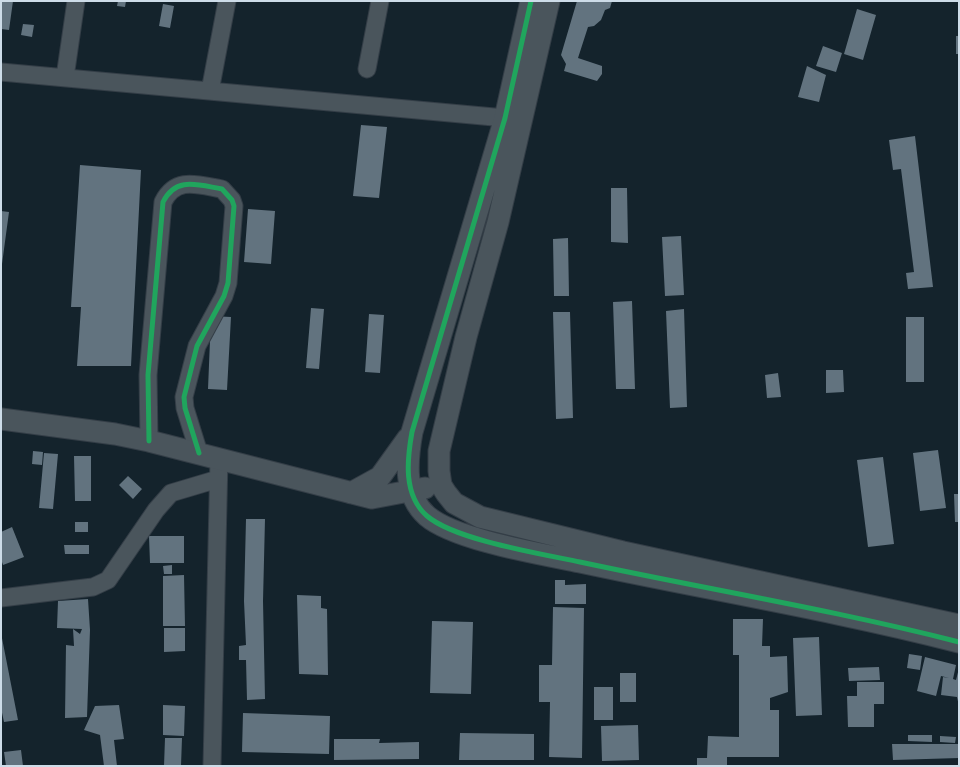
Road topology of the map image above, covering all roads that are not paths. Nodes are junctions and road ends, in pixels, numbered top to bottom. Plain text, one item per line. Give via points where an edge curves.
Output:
1 (76, 1) edge
2 (227, 1) edge
3 (380, 1) edge
4 (531, 1) edge
5 (549, 1) edge
6 (367, 69) dead end
7 (1, 72) edge
8 (65, 77) junction
9 (210, 91) junction
10 (505, 118) junction
11 (1, 419) edge
12 (412, 432) junction
13 (149, 441) junction
14 (198, 453) junction
15 (219, 458) junction
16 (218, 479) junction
17 (441, 485) junction
18 (412, 491) junction
19 (351, 493) junction
20 (731, 584) junction
21 (1, 598) edge
22 (959, 625) edge
23 (959, 642) edge
24 (212, 766) edge

1 - 8 street
2 - 9 street
3 - 6 street
4 - 10 street
5 - 17 street via 500,214 466,337 439,450
7 - 8 street
8 - 9 street
9 - 10 street
10 - 12 street
11 - 13 street
12 - 18 street via 407,458
12 - 19 street via 380,477
13 - 14 street
13 - 14 street via 148,375 163,202 175,186 186,184 222,188 234,206 228,283 224,296 197,346 184,397
14 - 15 street
15 - 16 street
15 - 19 street
16 - 21 street via 171,493 156,510 108,580 93,587
16 - 24 street
17 - 18 street
17 - 20 street via 454,503 480,517 623,552
18 - 19 street via 372,498
18 - 20 street via 425,515 434,522 469,536 521,549
20 - 22 street
20 - 23 street

